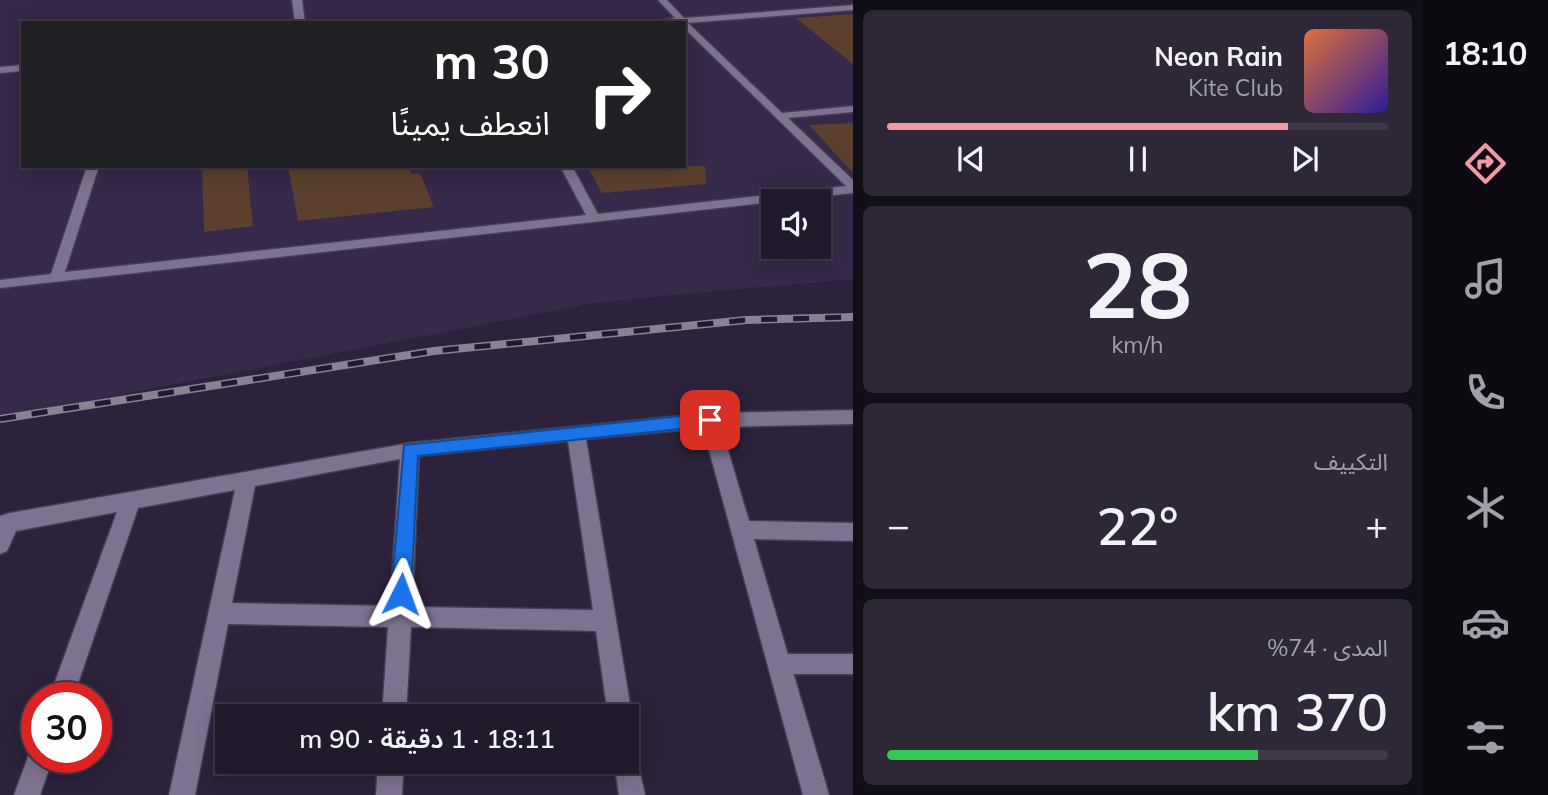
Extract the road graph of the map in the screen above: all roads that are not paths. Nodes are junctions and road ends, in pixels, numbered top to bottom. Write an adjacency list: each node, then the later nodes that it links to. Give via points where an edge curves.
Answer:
1 (297, 0): 4 (street)
2 (662, 0): 5 (lane)
3 (853, 8): 6 (lane)
4 (300, 21)
5 (682, 21)
6 (686, 22)
7 (686, 25): 11 (lane)
8 (21, 68): 9 (lane)
9 (0, 70)
10 (853, 109): 11 (lane)
11 (780, 116): 14 (lane)
12 (92, 168): 16 (lane)
13 (567, 168): 15 (lane)
14 (853, 188): 15 (lane)
15 (593, 216): 16 (lane)
16 (57, 276): 17 (lane)
17 (0, 284)
18 (853, 417): 19 (street)
19 (710, 420): 20 (street); 25 (street)
20 (576, 432): 21 (street); 30 (street)
21 (410, 450): 22 (street); 29 (street)
22 (247, 479): 23 (street); 28 (street)
23 (131, 501): 24 (street); 33 (street)
24 (5, 524): 27 (street)
25 (740, 530): 26 (street); 31 (street)
26 (853, 532)
27 (0, 545)
28 (220, 613): 29 (street); 40 (street)
29 (399, 618): 30 (street); 34 (street)
30 (607, 621): 35 (street)
31 (779, 664): 32 (lane); 43 (street)
32 (853, 664)
33 (67, 682)
34 (395, 704)
35 (618, 704)
36 (35, 773): 39 (street)
37 (390, 774): 41 (street)
38 (628, 774): 42 (street)
39 (27, 795)
40 (182, 795)
41 (389, 795)
42 (632, 795)
43 (816, 795)

